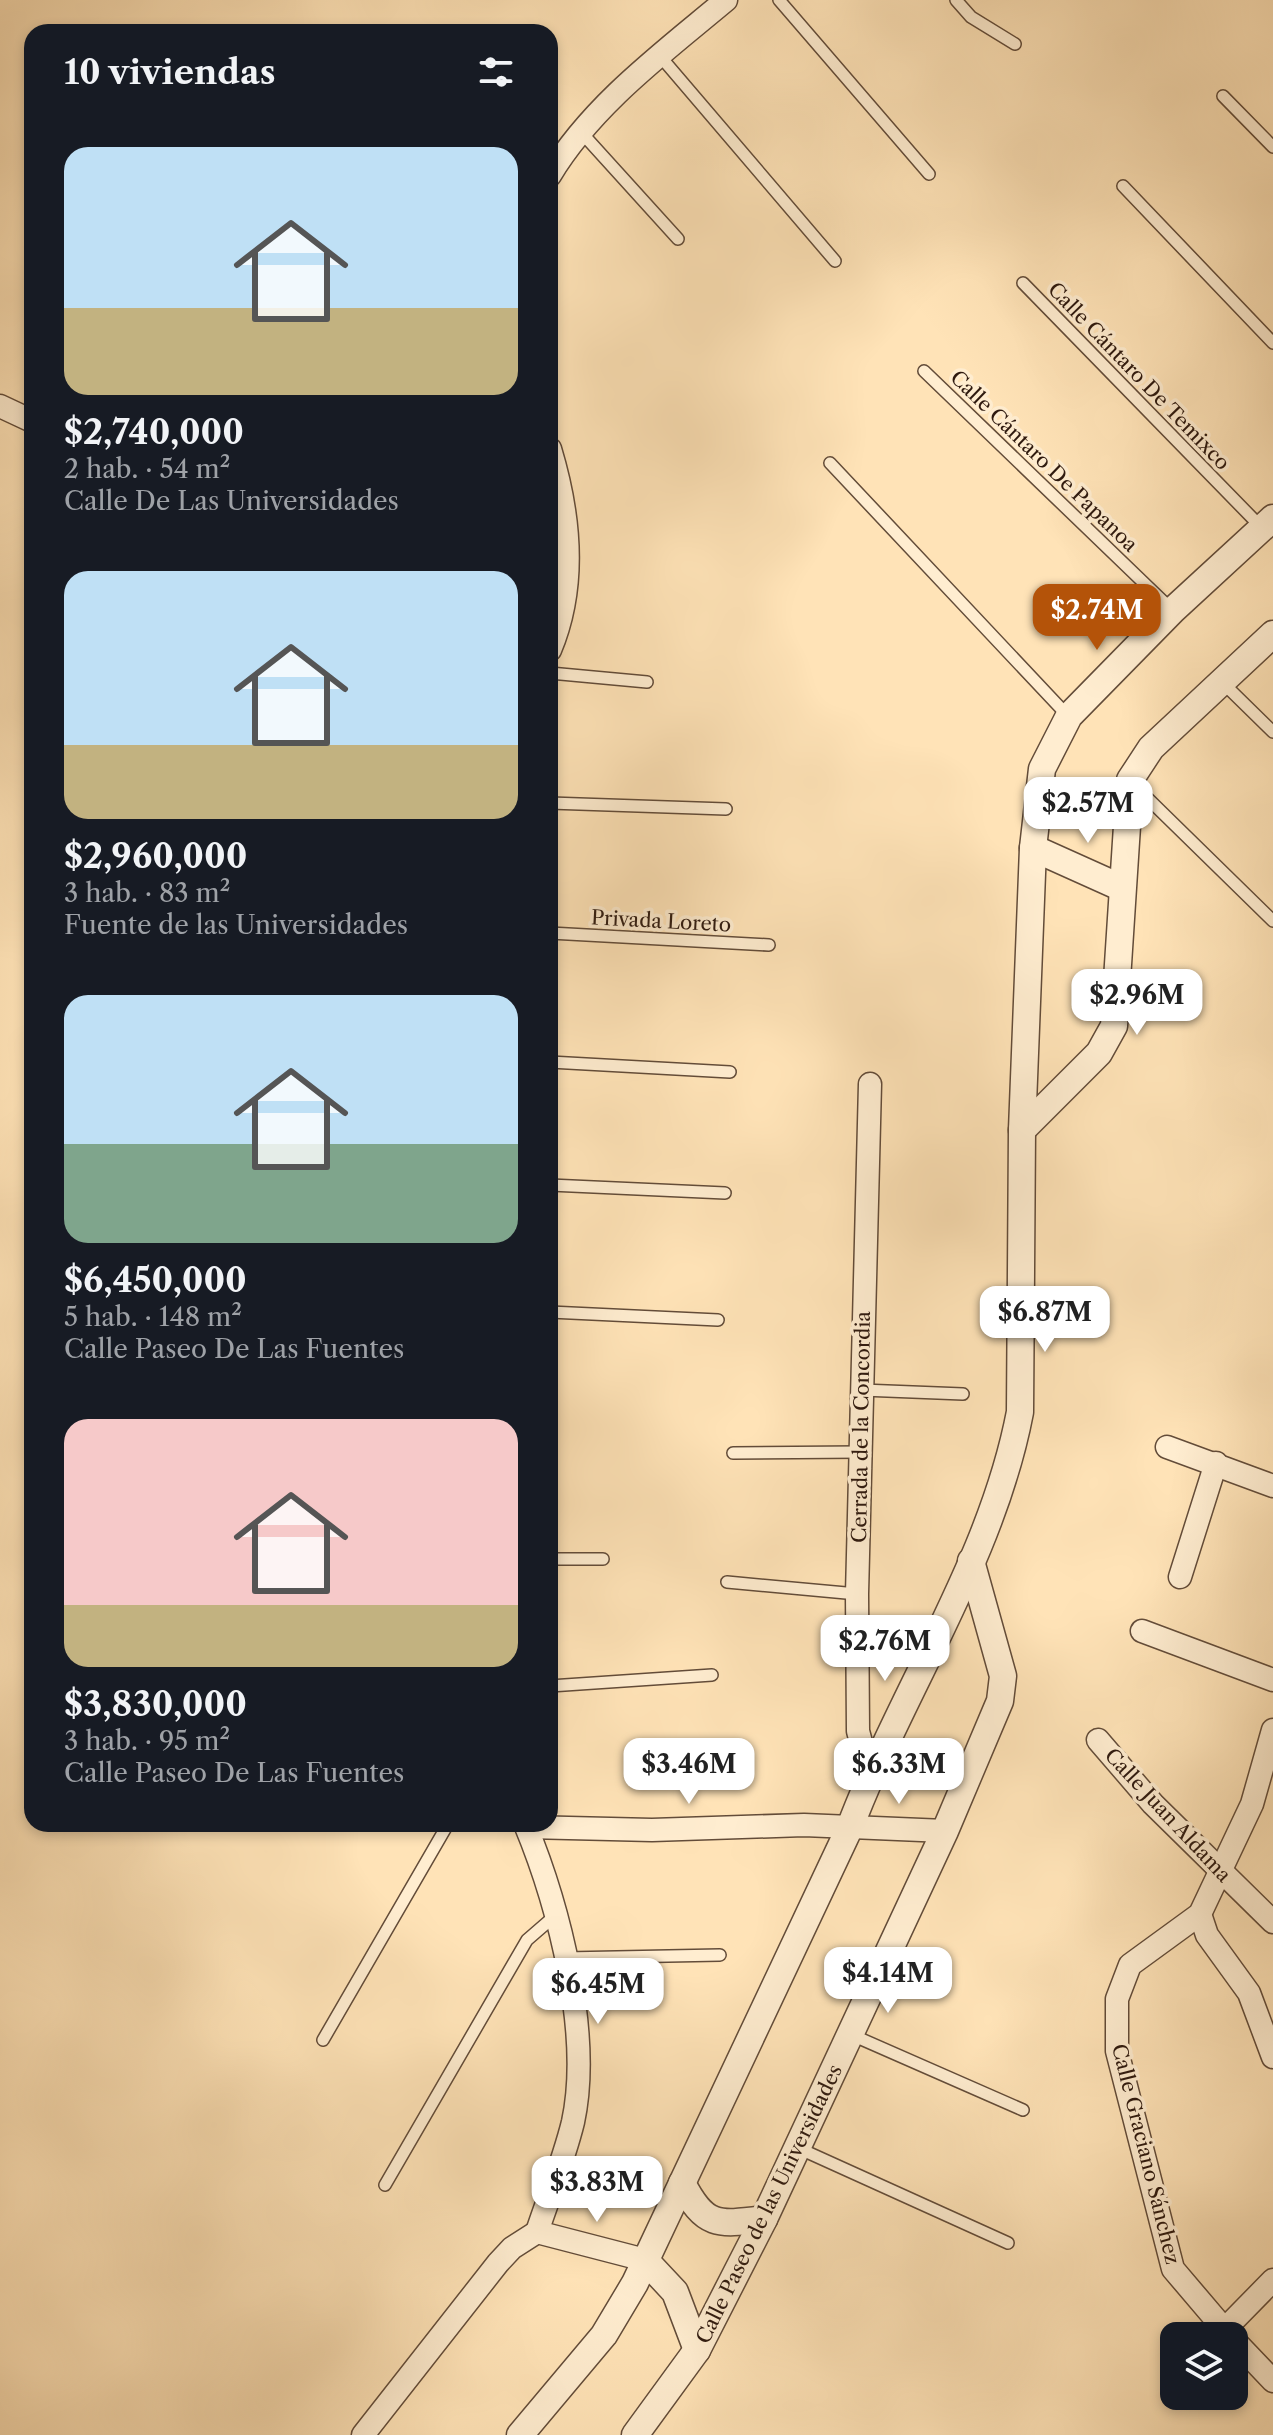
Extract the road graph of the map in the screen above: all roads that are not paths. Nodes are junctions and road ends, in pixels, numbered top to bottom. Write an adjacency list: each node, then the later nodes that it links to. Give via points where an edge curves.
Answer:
1 (726, 0): 5 (street)
2 (779, 0): 10 (lane)
3 (956, 0): 4 (lane, via 971,17)
4 (1015, 44)
5 (660, 56): 7 (street); 13 (lane)
6 (1223, 96): 8 (lane)
7 (581, 132): 9 (street); 12 (lane)
8 (1273, 147)
9 (558, 164)
10 (929, 174)
11 (1123, 186): 15 (lane)
12 (678, 239)
13 (835, 261)
14 (1023, 283): 21 (lane, Calle Cántaro De Temixco)
15 (1273, 343)
16 (924, 371): 22 (lane, Calle Cántaro De Papanoa)
17 (0, 406): 18 (street)
18 (24, 417)
19 (830, 463): 28 (lane)
20 (558, 490): 23 (street, via 569,567)
21 (1268, 523): 22 (street)
22 (1173, 610): 28 (street)
23 (558, 629)
24 (1273, 634): 27 (street)
25 (558, 674): 26 (lane)
26 (647, 682)
27 (1222, 683): 29 (lane); 30 (street, via 1151,748)
28 (1069, 716): 33 (street, via 1042,769)
29 (1273, 732)
30 (1130, 780): 34 (street); 35 (lane)
31 (558, 803): 32 (lane)
32 (726, 809)
33 (1033, 848): 34 (street); 41 (street)
34 (1122, 888): 41 (street, via 1114,1026 1099,1053)
35 (1273, 921)
36 (558, 933): 37 (lane, Privada Loreto)
37 (769, 945)
38 (558, 1062): 39 (lane)
39 (730, 1072)
40 (870, 1084): 46 (street, Cerrada de la Concordia)
41 (1022, 1130): 55 (street, via 1020,1412 1011,1457)
42 (558, 1185): 43 (lane)
43 (725, 1193)
44 (558, 1312): 45 (lane)
45 (718, 1320)
46 (862, 1390): 47 (lane); 49 (street, Cerrada de la Concordia)
47 (963, 1394)
48 (1167, 1447): 51 (street)
49 (861, 1452): 50 (lane); 58 (street, Cerrada de la Concordia)
50 (733, 1453)
51 (1216, 1463): 52 (street); 56 (street)
52 (1273, 1486)
53 (558, 1559): 54 (lane)
54 (603, 1559)
55 (971, 1561): 65 (street); 68 (street, Calle Paseo de las Universidades, via 1003,1676 1000,1701)
56 (1180, 1577)
57 (727, 1582): 58 (lane)
58 (857, 1594): 65 (street, Cerrada de la Concordia, via 858,1731)
59 (1142, 1631): 61 (street)
60 (712, 1675): 62 (lane)
61 (1273, 1680)
62 (558, 1685)
63 (1273, 1730): 71 (street, via 1252,1804)
64 (1098, 1740): 71 (street, Calle Juan Aldama)
65 (874, 1765): 67 (street)
66 (558, 1827): 67 (street)
67 (850, 1827): 68 (street); 82 (street)
68 (945, 1831): 77 (street, Calle Paseo de las Universidades)
69 (443, 1832): 78 (lane)
70 (528, 1832): 72 (street)
71 (1221, 1872): 73 (street); 74 (street, Calle Juan Aldama)
72 (557, 1914): 76 (street); 83 (lane, via 527,1940)
73 (1200, 1914): 79 (street, via 1207,1935 1249,1993); 89 (street, Calle Graciano Sánchez, via 1130,1965 1117,1999 1117,2051 1173,2269)
74 (1273, 1922)
75 (720, 1955): 76 (lane)
76 (565, 1958): 85 (street, via 575,2030 576,2098)
77 (852, 2035): 80 (lane); 81 (street, Calle Paseo de las Universidades)
78 (323, 2040)
79 (1273, 2057)
80 (1023, 2110)
81 (798, 2148): 84 (street, Calle Paseo de las Universidades); 86 (lane)
82 (682, 2183): 84 (street, via 708,2219); 87 (street)
83 (385, 2185)
84 (764, 2219): 91 (street, Calle Paseo de las Universidades)
85 (537, 2232): 87 (street); 94 (street, via 498,2263)
86 (1008, 2243)
87 (645, 2260): 91 (street, via 675,2292); 95 (street, via 604,2335)
88 (1273, 2280): 90 (street)
89 (1218, 2322)
90 (1239, 2322)
91 (697, 2350): 96 (street, Calle Paseo de las Universidades)
92 (1248, 2355): 93 (street, Calle Graciano Sánchez)
93 (1273, 2381)
94 (363, 2435)
95 (520, 2435)
96 (635, 2435)

